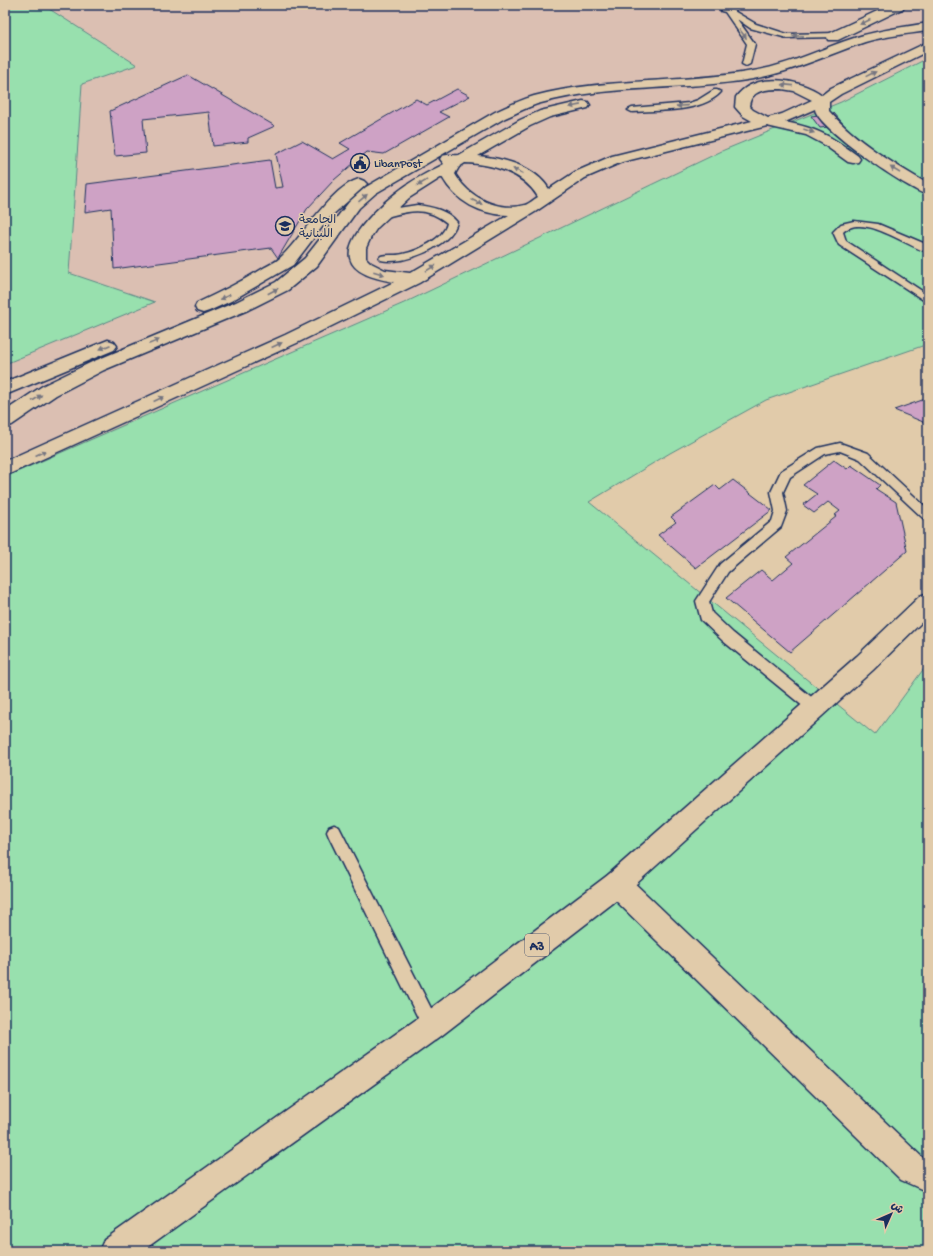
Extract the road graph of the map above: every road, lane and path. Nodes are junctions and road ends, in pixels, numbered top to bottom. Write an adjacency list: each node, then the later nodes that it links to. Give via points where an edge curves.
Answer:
1 (900, 5): 4 (main road, one-way to 4)
2 (723, 7): 4 (lane, one-way to 2, via 787,36 753,26); 6 (lane, one-way to 6, via 751,44)
3 (928, 27): 12 (main road, via 860,40 801,63 753,75 699,83 592,91 543,98 500,115)
4 (837, 35): 6 (main road, via 783,55)
5 (928, 46): 9 (main road, one-way to 5, via 836,91)
6 (746, 64): 12 (main road, via 591,79 545,87 506,99)
7 (759, 87): 8 (main road); 9 (main road, one-way to 7, via 812,93 791,85 773,84); 11 (main road, via 746,93 742,107 750,115)
8 (717, 92): 10 (lane, one-way to 10, via 690,106); 14 (main road, one-way to 14, via 608,101 565,108 525,123)
9 (822, 101): 11 (main road); 16 (main road, one-way to 9, via 878,160 835,126 822,112)
10 (632, 110)
11 (771, 122): 15 (main road, one-way to 15, via 821,136); 17 (main road, via 616,159 580,175)
12 (455, 128): 13 (main road); 14 (main road)
13 (423, 160): 14 (main road); 24 (main road, one-way to 24, via 390,163 342,196 324,214 287,261 225,297); 27 (main road, one-way to 13, via 50,390 98,366 242,306 282,286 311,262 354,206 371,190)
14 (454, 161): 17 (main road, one-way to 14, via 538,184 522,173 496,162); 18 (main road, one-way to 18, via 448,174 456,189 466,197 483,206 502,210); 19 (main road, one-way to 19, via 411,189)
15 (861, 166)
16 (928, 190)
17 (546, 197): 18 (main road)
18 (530, 209): 22 (main road, one-way to 18)
19 (380, 216): 21 (lane, via 396,210 423,208 440,212 452,222 449,232 413,254); 22 (main road, one-way to 22, via 361,242 359,260 372,271)
20 (928, 249): 23 (lane, via 873,225 857,223 844,226 838,232 842,243)
21 (384, 258)
22 (413, 279): 28 (main road, one-way to 22, via 291,339)
23 (928, 300)
24 (190, 312)
25 (120, 341): 26 (main road, one-way to 26)
26 (5, 389)
27 (5, 420)
28 (5, 469)
29 (928, 516): 31 (lane, via 864,456 840,447 822,451 785,474 777,492 781,511 777,524 724,568 702,601 706,616)
30 (928, 602): 31 (main road, A3)
31 (815, 708): 33 (main road, A3)
32 (334, 832): 34 (lane)
33 (617, 884): 34 (main road, A3); 35 (main road, via 912,1169)
34 (431, 1026): 36 (main road, A3)
35 (928, 1177)
36 (115, 1251)

